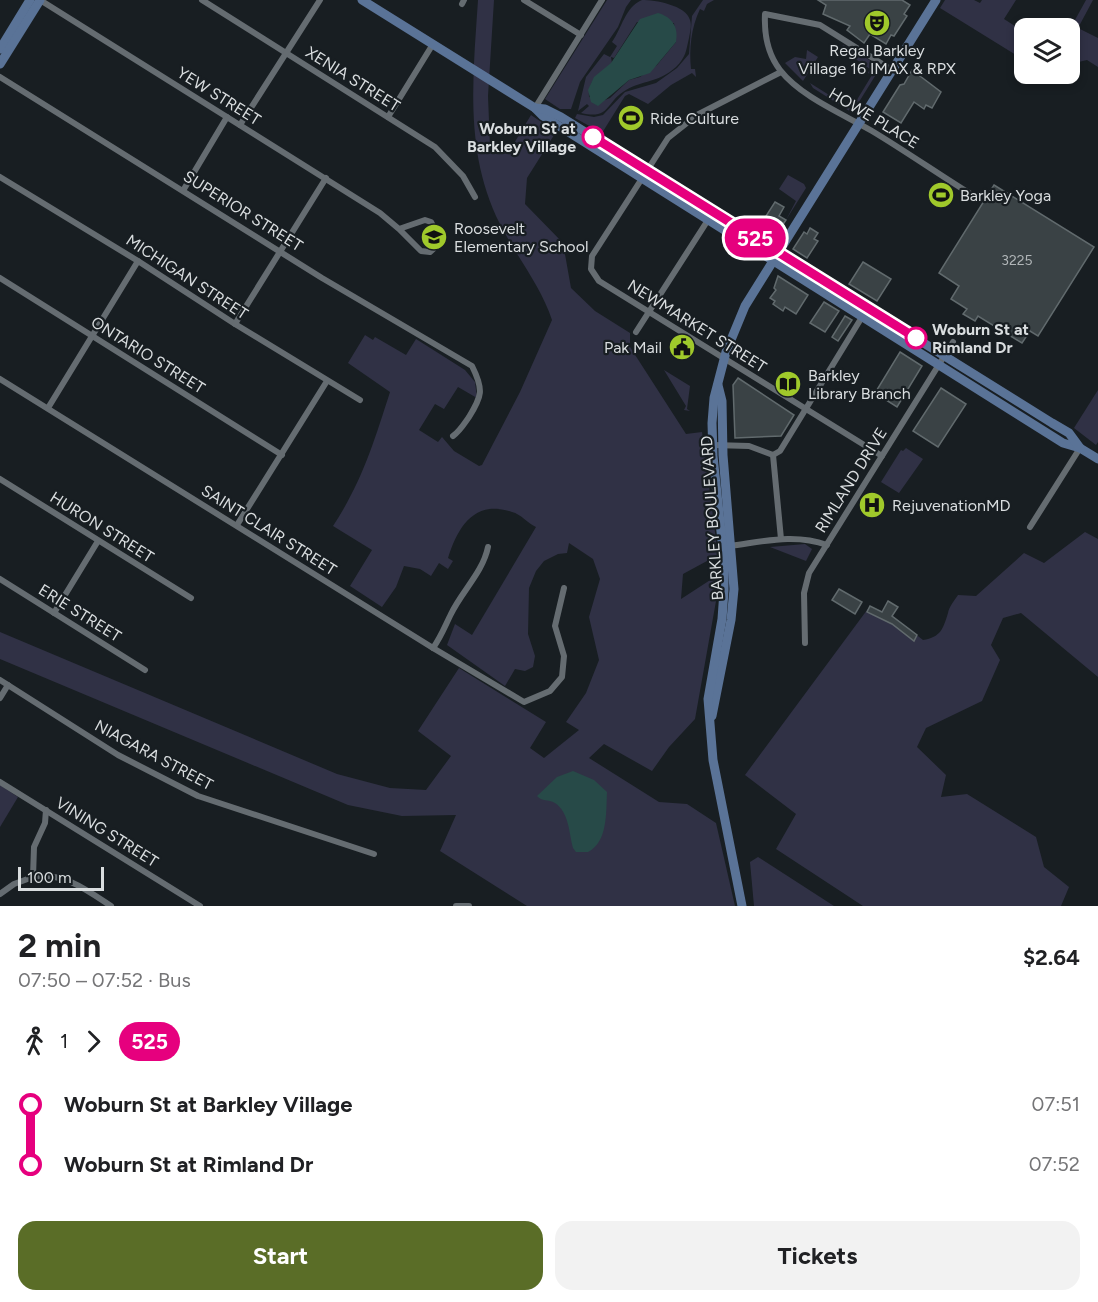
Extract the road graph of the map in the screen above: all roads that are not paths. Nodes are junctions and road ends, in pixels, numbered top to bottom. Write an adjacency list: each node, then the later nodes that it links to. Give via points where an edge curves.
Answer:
1 (30, 0): 11 (main road)
2 (40, 0): 13 (main road); 18 (street, YEW STREET)
3 (202, 0): 12 (street, XENIA STREET)
4 (320, 0): 12 (street)
5 (362, 0): 10 (main road)
6 (524, 0): 9 (street)
7 (602, 0): 9 (street)
8 (936, 0): 14 (main road, BARKLEY BOULEVARD)
9 (580, 35): 17 (street)
10 (432, 44): 17 (main road); 19 (street)
11 (0, 49)
12 (288, 54): 19 (street, XENIA STREET); 21 (street)
13 (0, 63)
14 (892, 70): 15 (street, HOWE PLACE, via 820,25 765,14 767,43); 20 (main road, BARKLEY BOULEVARD)
15 (781, 72): 20 (street, HOWE PLACE, via 820,103); 22 (street, NEWMARKET STREET, via 686,122 664,142)
16 (0, 77): 25 (street, SUPERIOR STREET)
17 (535, 108): 22 (main road, via 561,117)
18 (227, 117): 21 (street, YEW STREET); 25 (street)
19 (388, 117): 26 (street, XENIA STREET, via 435,147 463,176)
20 (858, 124): 27 (street, HOWE PLACE); 31 (main road, BARKLEY BOULEVARD)
21 (240, 125): 24 (street, YEW STREET)
22 (643, 174): 28 (main road); 31 (main road); 34 (street, NEWMARKET STREET, via 592,256 591,269 599,281)
23 (0, 177): 32 (street, MICHIGAN STREET)
24 (326, 178): 29 (street, YEW STREET); 30 (street)
25 (184, 189): 30 (street, SUPERIOR STREET)
26 (475, 197)
27 (977, 198)
28 (708, 220): 31 (main road); 34 (street)
29 (399, 229): 29 (street, via 421,251 430,252 438,243 431,222 425,220)
30 (280, 251): 36 (street); 48 (street, SUPERIOR STREET, via 472,366 480,395)
31 (775, 257): 35 (main road); 40 (main road); 41 (main road, BARKLEY BOULEVARD, via 738,320)
32 (138, 261): 36 (street, MICHIGAN STREET); 38 (street)
33 (0, 278): 38 (street, ONTARIO STREET)
34 (649, 312): 37 (street); 41 (street, NEWMARKET STREET)
35 (862, 317): 42 (main road); 47 (street)
36 (235, 324): 44 (street, MICHIGAN STREET)
37 (636, 332)
38 (91, 335): 46 (street); 51 (street, ONTARIO STREET)
39 (953, 342): 40 (street, RIMLAND DRIVE)
40 (944, 356): 42 (street, RIMLAND DRIVE); 50 (main road, via 1069,434)
41 (724, 358): 47 (street, NEWMARKET STREET); 49 (main road, BARKLEY BOULEVARD, via 718,385 722,401)
42 (938, 365): 50 (main road, via 1063,444); 53 (street, RIMLAND DRIVE)
43 (0, 379): 46 (street, SAINT CLAIR STREET)
44 (327, 381): 45 (street, MICHIGAN STREET); 51 (street)
45 (360, 400)
46 (48, 408): 56 (street, SAINT CLAIR STREET)
47 (806, 409): 52 (street, via 780,451); 53 (street, NEWMARKET STREET)
48 (453, 436)
49 (718, 445): 52 (street, via 749,446); 61 (main road, BARKLEY BOULEVARD)
50 (1080, 448): 54 (main road); 57 (street)
51 (282, 455): 56 (street)
52 (773, 455): 58 (street)
53 (882, 456): 60 (street, RIMLAND DRIVE)
54 (1098, 459)
55 (0, 479): 59 (street, HURON STREET)
56 (237, 525): 68 (street, SAINT CLAIR STREET)
57 (1030, 527)
58 (782, 539): 60 (street, via 804,538); 61 (street)
59 (98, 541): 65 (street, HURON STREET); 66 (street)
60 (827, 545): 67 (street, RIMLAND DRIVE, via 806,582)
61 (727, 546): 82 (main road, BARKLEY BOULEVARD, via 734,589 732,620 711,719 713,760)
62 (488, 547): 68 (street, via 486,559)
63 (0, 579): 66 (street, ERIE STREET)
64 (564, 588): 68 (street, SAINT CLAIR STREET, via 555,626 564,656 562,677 550,691 524,702)
65 (191, 598)
66 (54, 613): 69 (street, ERIE STREET)
67 (805, 643)
68 (433, 648)
69 (145, 670)
70 (0, 680): 71 (street, NIAGARA STREET)
71 (8, 685): 72 (street); 75 (street, NIAGARA STREET, via 118,755 198,796)
72 (0, 698)
73 (0, 782): 74 (street, VINING STREET)
74 (46, 810): 76 (street, via 34,848); 79 (street, VINING STREET)
75 (374, 854)
76 (33, 877): 77 (street); 78 (street, via 61,878)
77 (0, 894)
78 (107, 905)
79 (200, 906)
80 (456, 906): 81 (street)
81 (469, 906)
82 (742, 906)

